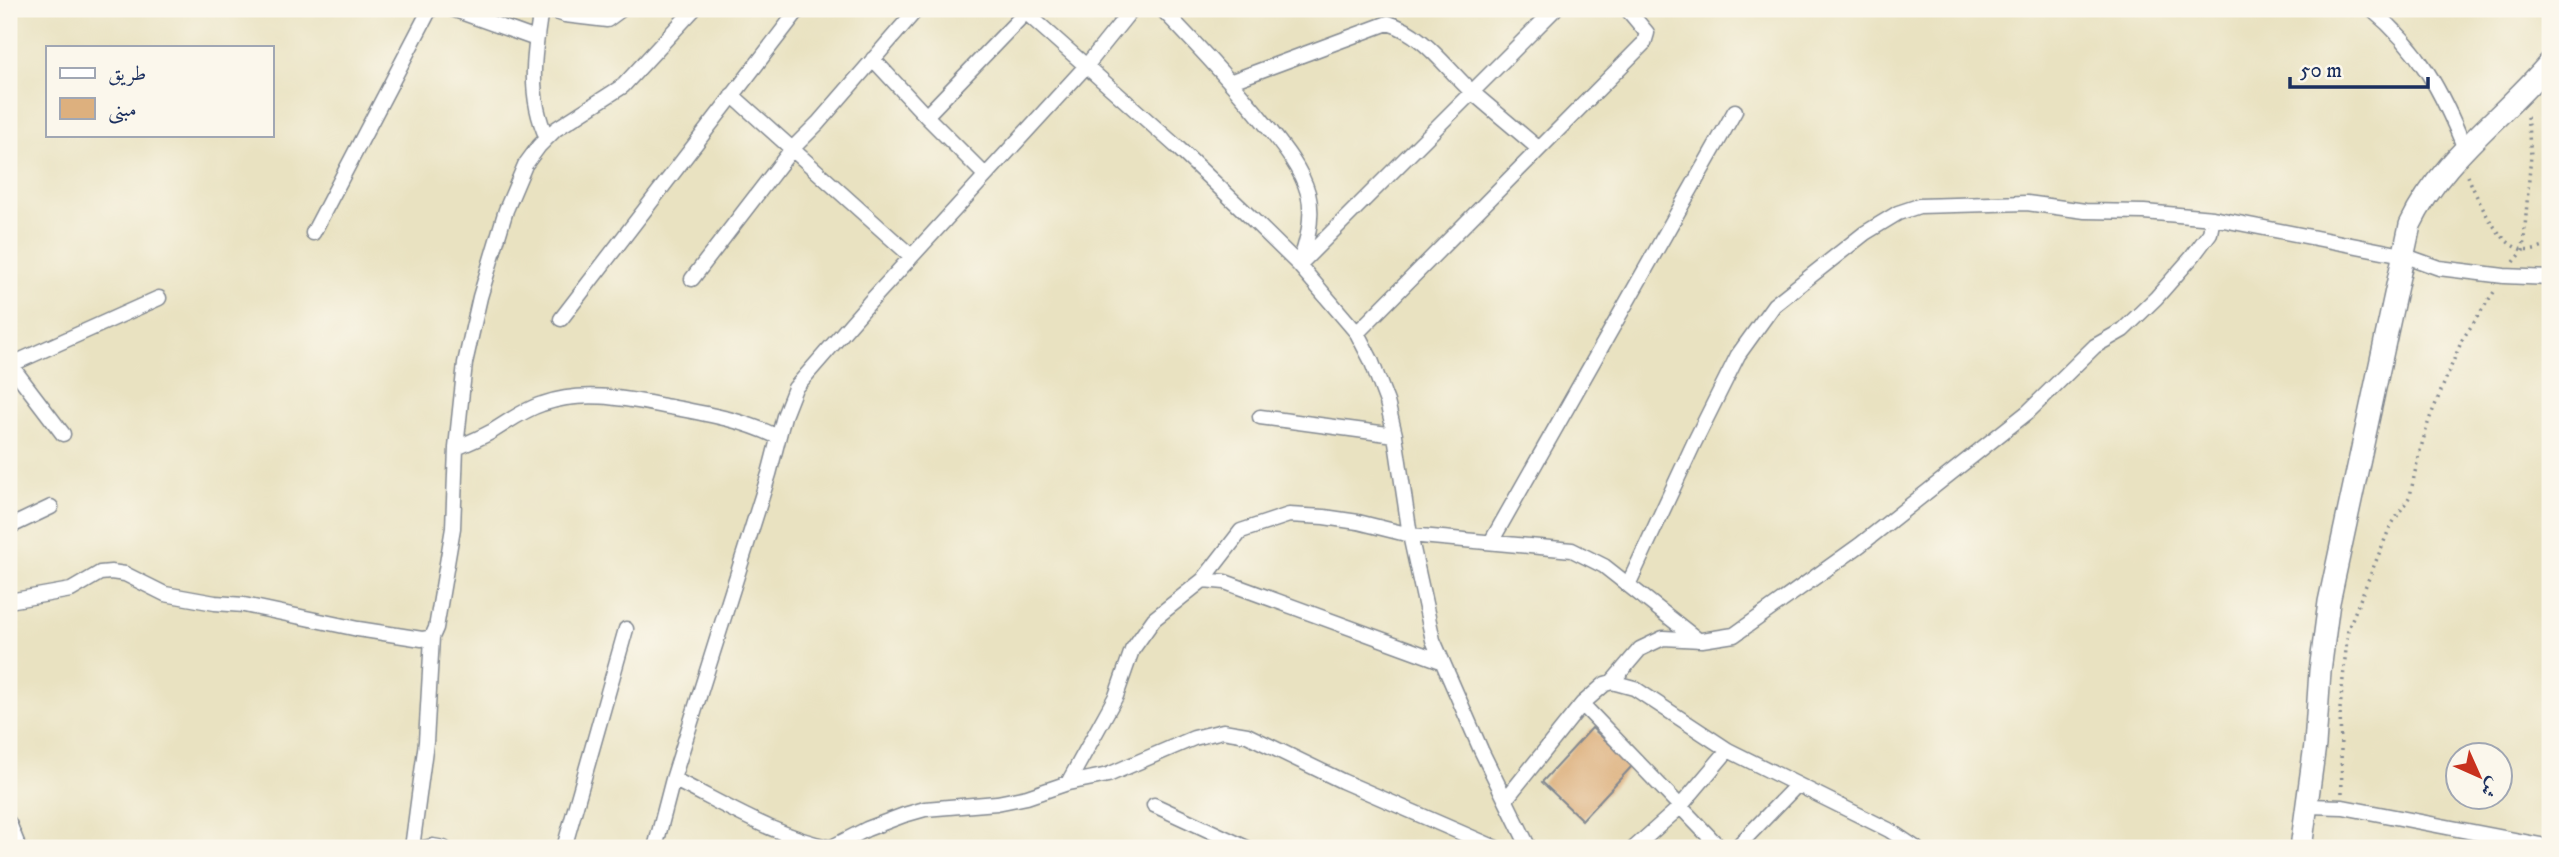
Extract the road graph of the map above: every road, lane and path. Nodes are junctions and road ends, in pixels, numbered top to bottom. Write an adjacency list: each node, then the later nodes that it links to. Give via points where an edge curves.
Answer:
1 (430, 9): 31 (street)
2 (452, 9): 15 (street)
3 (541, 9): 15 (street)
4 (547, 9): 5 (street, via 607,20)
5 (622, 9)
6 (694, 9): 25 (street, via 623,86)
7 (799, 9): 22 (street)
8 (917, 9): 16 (street)
9 (1132, 9): 18 (street)
10 (1162, 9): 19 (street)
11 (1555, 9): 20 (street)
12 (1627, 9): 27 (street, via 1647,33 1644,43)
13 (2371, 9): 28 (street, via 2426,66)
14 (1024, 10): 18 (street); 24 (street)
15 (536, 39): 25 (street, via 534,95)
16 (873, 59): 24 (street); 26 (street)
17 (2550, 62): 21 (street)
18 (1087, 65): 29 (street); 36 (street)
19 (1231, 81): 20 (street, via 1388,23 1403,27); 36 (street, via 1284,149 1307,193 1310,222)
20 (1472, 92): 27 (street); 36 (street)
21 (2525, 93): 28 (street); 33 (path, via 2531,155)
22 (732, 95): 26 (street); 41 (street)
23 (1735, 111): 52 (street)
24 (926, 116): 29 (street)
25 (547, 138): 48 (street, via 516,182 480,297 465,363)
26 (792, 149): 35 (street); 39 (street)
27 (1539, 149): 42 (street)
28 (2465, 149): 33 (path, via 2467,173 2482,207 2499,232); 34 (street, via 2422,198)
29 (985, 176): 35 (street)
30 (2213, 218): 34 (street); 54 (street, via 2027,203 1919,206 1866,233 1774,305 1738,355); 58 (street, via 2210,233 2156,298 2123,330 2095,346 2028,412 1860,545 1734,635)
31 (313, 233)
32 (2550, 244): 33 (path)
33 (2523, 251): 37 (path)
34 (2403, 255): 37 (street, via 2439,268); 68 (street, via 2329,602)
35 (911, 257): 47 (street, via 795,388)
36 (1299, 265): 42 (street)
37 (2504, 276): 38 (street); 70 (path, via 2462,340 2429,420 2410,496 2379,549 2348,629 2340,709)
38 (2550, 278)
39 (692, 279)
40 (159, 298): 43 (street)
41 (561, 319)
42 (1357, 333): 46 (street, via 1387,402)
43 (10, 364): 45 (street)
44 (1260, 417): 46 (street)
45 (63, 435)
46 (1395, 435): 51 (street)
47 (778, 437): 48 (street, via 716,415 609,396 580,396 543,403); 63 (street)
48 (456, 448): 57 (street, via 453,528)
49 (51, 507): 50 (street)
50 (9, 527)
51 (1410, 535): 52 (street); 53 (street, via 1358,522 1289,515 1241,531); 59 (street)
52 (1491, 542): 54 (street, via 1572,550)
53 (1203, 580): 59 (street, via 1225,582); 64 (street, via 1154,618 1132,650 1116,696)
54 (1629, 583): 58 (street)
55 (9, 601): 57 (street, via 71,590 100,573 111,572 188,599 244,605 414,639)
56 (626, 629): 77 (street)
57 (432, 637): 74 (street, via 426,742)
58 (1698, 640): 60 (street, via 1663,638 1640,649)
59 (1441, 662): 66 (street)
60 (1612, 682): 61 (street); 62 (street, via 1634,688)
61 (1582, 704): 66 (street); 69 (street)
62 (1728, 750): 65 (street); 69 (street)
63 (673, 779): 78 (street); 79 (street, via 774,829)
64 (1068, 783): 79 (street, via 997,803 925,809 867,829); 81 (street, via 1108,775 1194,738 1223,731 1247,735)
65 (1797, 785): 85 (street); 86 (street)
66 (1506, 799): 82 (street)
67 (1154, 805): 80 (street)
68 (2307, 806): 70 (street); 87 (street)
69 (1679, 807): 83 (street); 84 (street)
70 (2343, 807): 72 (street)
71 (9, 823): 73 (street)
72 (2550, 847)
73 (19, 848)
74 (412, 848)
75 (423, 848): 76 (street)
76 (444, 848)
77 (564, 848)
78 (654, 848)
79 (831, 848)
80 (1247, 848)
81 (1496, 848)
82 (1529, 848)
83 (1634, 848)
84 (1720, 848)
85 (1736, 848)
86 (1916, 848)
87 (2301, 848)

